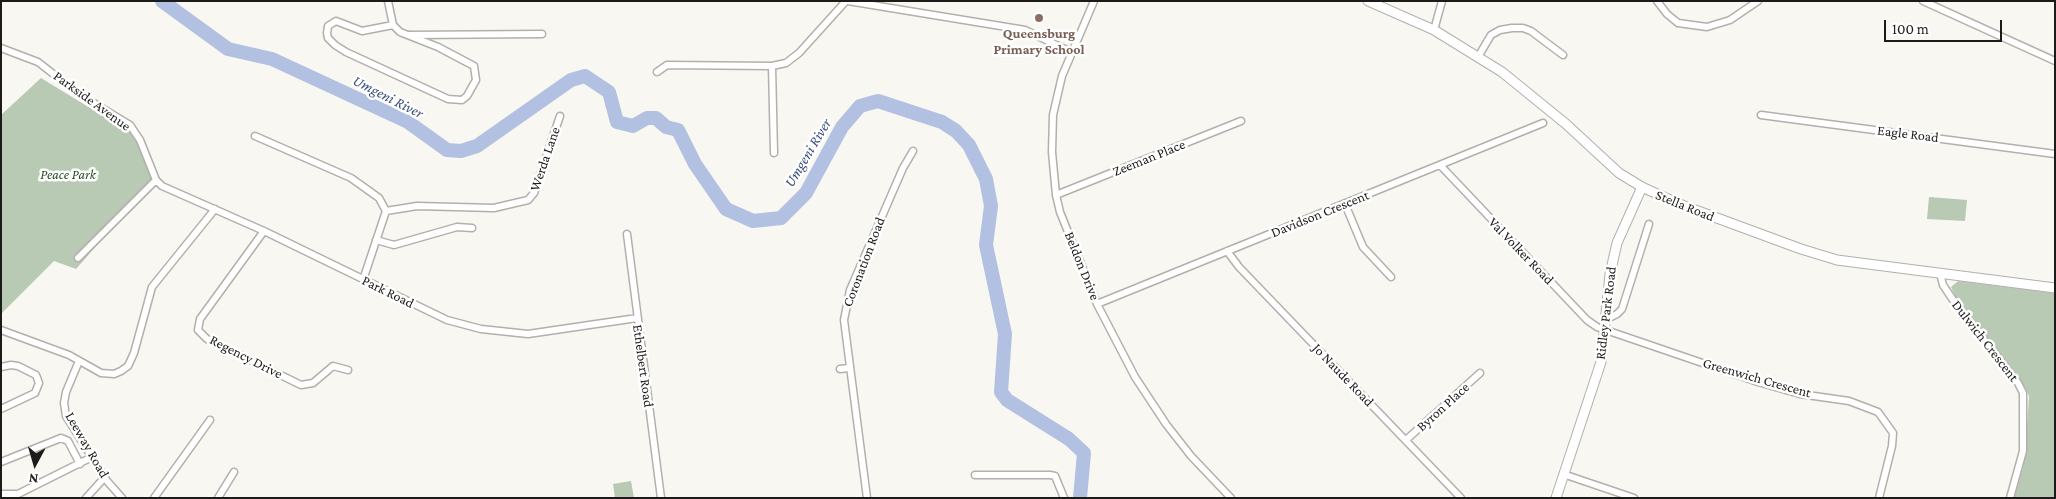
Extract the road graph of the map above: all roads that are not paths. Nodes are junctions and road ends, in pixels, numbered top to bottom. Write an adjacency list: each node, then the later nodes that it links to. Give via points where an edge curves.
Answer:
1 (388, 1): 9 (street)
2 (847, 1): 14 (street, via 1024,30); 18 (street, via 792,59)
3 (1094, 1): 14 (street, Beldon Drive)
4 (1368, 1): 10 (main road, Stella Road)
5 (1442, 1): 10 (street)
6 (1657, 1): 7 (street, via 1678,23 1706,27 1730,20)
7 (1758, 1)
8 (1923, 1): 17 (street)
9 (393, 25): 12 (street); 12 (street, via 362,31 336,21 328,26 327,33 335,45 346,52 448,99 462,100 467,96 476,80 474,66 438,46)
10 (1434, 30): 16 (main road, Stella Road)
11 (542, 34): 12 (street)
12 (405, 35)
13 (1, 48): 29 (street, Parkside Avenue, via 38,62 79,94 130,125 140,140)
14 (1071, 52): 31 (street, Beldon Drive, via 1053,115)
15 (1564, 54): 16 (street, via 1531,31 1512,28 1491,35)
16 (1478, 57): 30 (main road, Stella Road, via 1530,94 1611,166)
17 (2055, 61)
18 (772, 66): 19 (street, via 667,65); 26 (street)
19 (656, 72)
20 (1761, 115): 27 (street, Eagle Road)
21 (560, 116): 34 (street, Werda Lane, via 534,193 528,200 494,208 417,206)
22 (1241, 121): 31 (street, Zeeman Place)
23 (1543, 123): 28 (street, Davidson Crescent)
24 (255, 136): 34 (street, via 351,178 380,198)
25 (913, 152): 54 (street, Coronation Road, via 850,290 844,320)
26 (774, 153)
27 (2055, 154)
28 (1440, 165): 32 (street, Davidson Crescent); 50 (street, Val Volker Road, via 1588,320)
29 (156, 180): 33 (street, Park Road, via 162,186); 41 (street)
30 (1642, 187): 42 (main road, Stella Road, via 1713,217 1825,257); 48 (main road, Ridley Park Road, via 1617,243 1610,274)
31 (1056, 195): 46 (street, Beldon Drive)
32 (1345, 204): 40 (street, Davidson Crescent); 43 (street, via 1363,247)
33 (215, 209): 37 (street, Park Road); 51 (street, via 152,287 128,366 114,374 91,369)
34 (386, 211): 39 (street)
35 (1649, 224): 48 (street, via 1622,309)
36 (472, 228): 39 (street, via 457,227 394,245)
37 (264, 231): 44 (street, Park Road); 55 (street, Regency Drive, via 200,319 198,330 208,339 301,385 313,383 333,366)
38 (627, 234): 47 (street, Ethelbert Road)
39 (376, 240): 44 (street)
40 (1227, 251): 46 (street, Davidson Crescent); 59 (street, Jo Naude Road)
41 (78, 258)
42 (1940, 273): 45 (main road, Stella Road); 80 (street, Dulwich Crescent, via 1943,285 1953,300 2023,393 2023,451)
43 (1391, 277)
44 (363, 280): 47 (street, Park Road, via 447,320 481,329 528,334)
45 (2055, 288)
46 (1097, 304): 75 (street, Beldon Drive, via 1135,377 1166,424)
47 (637, 318): 72 (street, Ethelbert Road)
48 (1607, 319): 50 (main road, Ridley Park Road)
49 (1, 330): 51 (street)
50 (1606, 330): 64 (main road, Ridley Park Road, via 1601,362); 79 (street, Greenwich Crescent, via 1758,382 1800,394 1849,401 1878,412 1893,433)
51 (79, 361): 60 (street, Leeway Road, via 64,403 66,416)
52 (1, 367): 57 (street, via 18,366 36,375 39,383 35,393)
53 (840, 368): 54 (street)
54 (849, 368): 73 (street, Coronation Road)
55 (348, 370)
56 (1480, 373): 59 (street, Byron Place)
57 (1, 409)
58 (210, 420): 70 (street)
59 (1406, 440): 76 (street, Jo Naude Road)
60 (92, 457): 62 (street); 66 (street, Leeway Road)
61 (1, 462): 62 (street, via 61,438 68,441)
62 (80, 464): 67 (street, via 18,494)
63 (234, 472): 71 (street)
64 (1563, 474): 77 (main road, Ridley Park Road); 78 (street)
65 (975, 475): 74 (street, via 1050,474 1055,476)
66 (105, 477): 68 (street); 69 (street, Leeway Road)
67 (1, 494)
68 (86, 498)
69 (122, 498)
70 (154, 498)
71 (218, 498)
72 (661, 498)
73 (867, 498)
74 (1064, 498)
75 (1231, 498)
76 (1461, 498)
77 (1556, 498)
78 (1634, 498)
79 (1879, 498)
80 (2010, 498)

